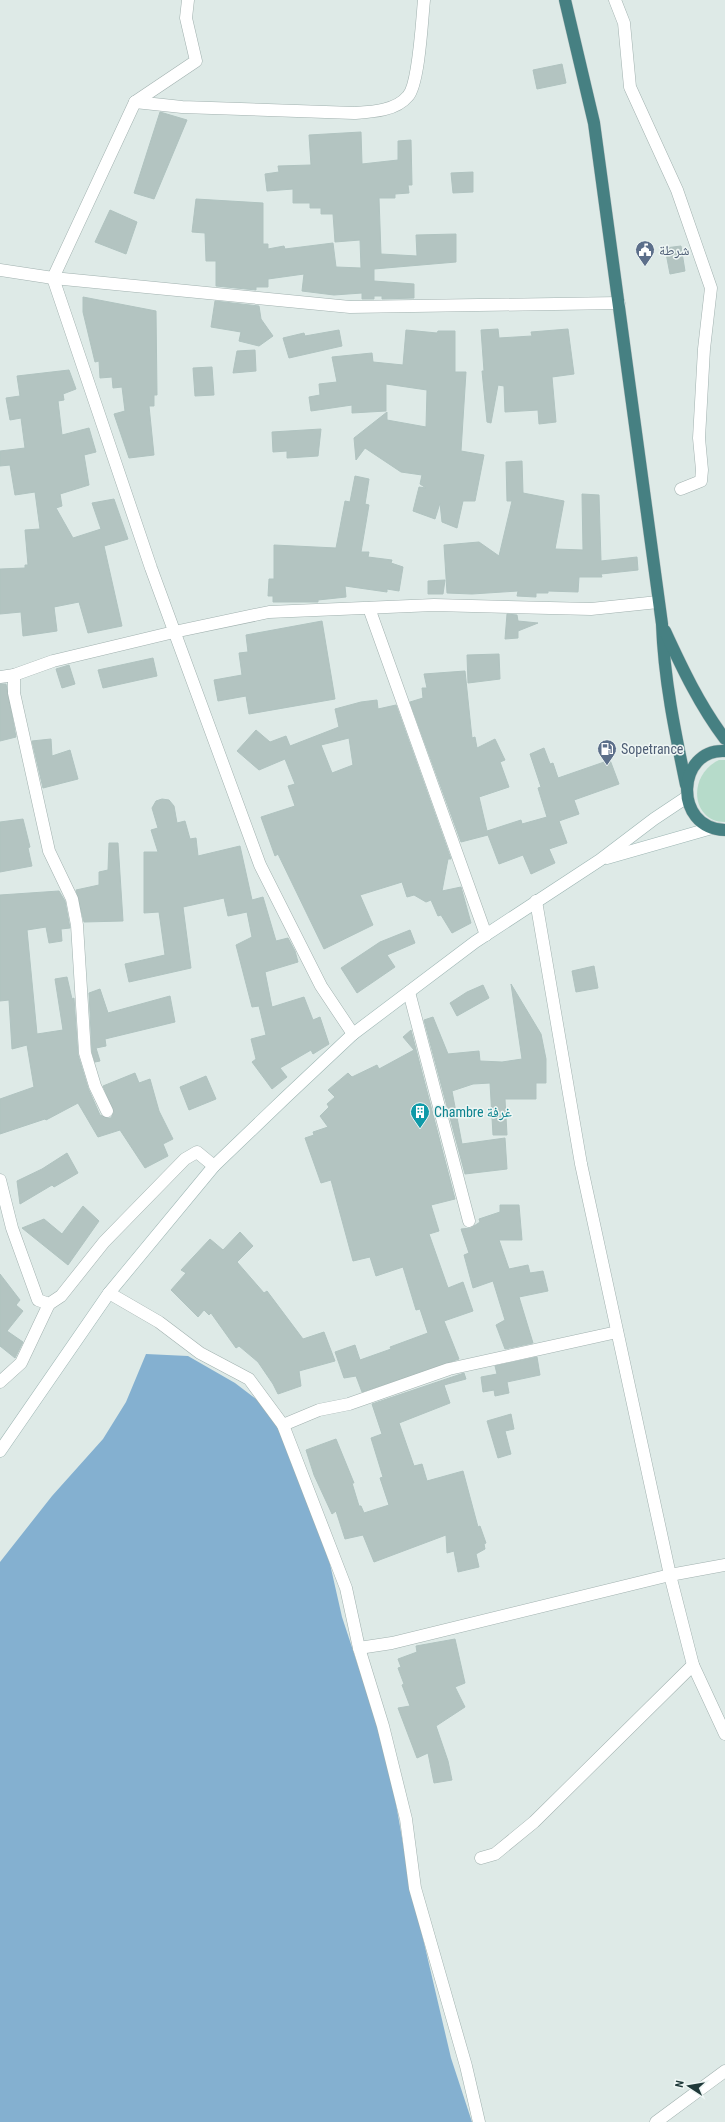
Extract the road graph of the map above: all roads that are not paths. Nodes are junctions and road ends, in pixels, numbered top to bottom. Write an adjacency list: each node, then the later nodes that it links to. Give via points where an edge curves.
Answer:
1 (188, 0): 5 (street, via 186,18 196,61)
2 (424, 0): 5 (street, via 415,78 408,96 393,106 373,112 354,113)
3 (565, 0): 8 (highway, via 594,123)
4 (615, 0): 9 (street, via 624,23 630,86 677,190 711,288 704,349 699,438 701,481)
5 (135, 102): 7 (street)
6 (0, 270): 7 (street)
7 (53, 278): 8 (street, via 350,307); 13 (street)
8 (619, 303): 10 (highway)
9 (681, 489)
10 (658, 602): 11 (street, via 591,609 434,605); 12 (highway)
11 (368, 608): 13 (street, via 268,612); 23 (street)
12 (662, 624): 16 (highway, via 710,720); 18 (highway, via 663,656)
13 (174, 632): 14 (street, via 53,661); 25 (street, via 260,865 322,986)
14 (14, 675): 15 (street); 26 (street, via 14,693 49,851 72,899 77,925 86,1053 95,1086)
15 (0, 677)
16 (725, 739)
17 (725, 751): 18 (highway, via 709,754 698,762 690,772)
18 (686, 791): 19 (highway, via 695,816); 21 (street)
19 (712, 828): 20 (highway); 21 (street)
20 (725, 830)
21 (600, 860): 22 (street)
22 (536, 901): 23 (street); 32 (street, via 581,1164)
23 (486, 935): 24 (street)
24 (410, 992): 25 (street); 29 (street)
25 (353, 1034): 27 (street)
26 (107, 1111)
27 (214, 1166): 30 (street); 31 (street, via 197,1152 185,1159 104,1242 61,1296)
28 (0, 1180): 31 (street, via 12,1228 38,1300)
29 (469, 1221)
30 (108, 1293): 34 (street, via 159,1322 200,1353 249,1379); 35 (street)
31 (49, 1304): 33 (street, via 20,1363)
32 (617, 1332): 34 (street, via 449,1369 349,1404 319,1410); 37 (street)
33 (0, 1382)
34 (283, 1425): 38 (street, via 346,1588)
35 (0, 1451)
36 (725, 1565): 37 (street)
37 (670, 1575): 38 (street, via 392,1643); 39 (street)
38 (359, 1648): 43 (street, via 383,1726 406,1819 415,1888 466,2066)
39 (693, 1665): 40 (street); 41 (street, via 534,1822 495,1854)
40 (725, 1734)
41 (481, 1858)
42 (725, 2071): 44 (street)
43 (479, 2122)
44 (656, 2122)

